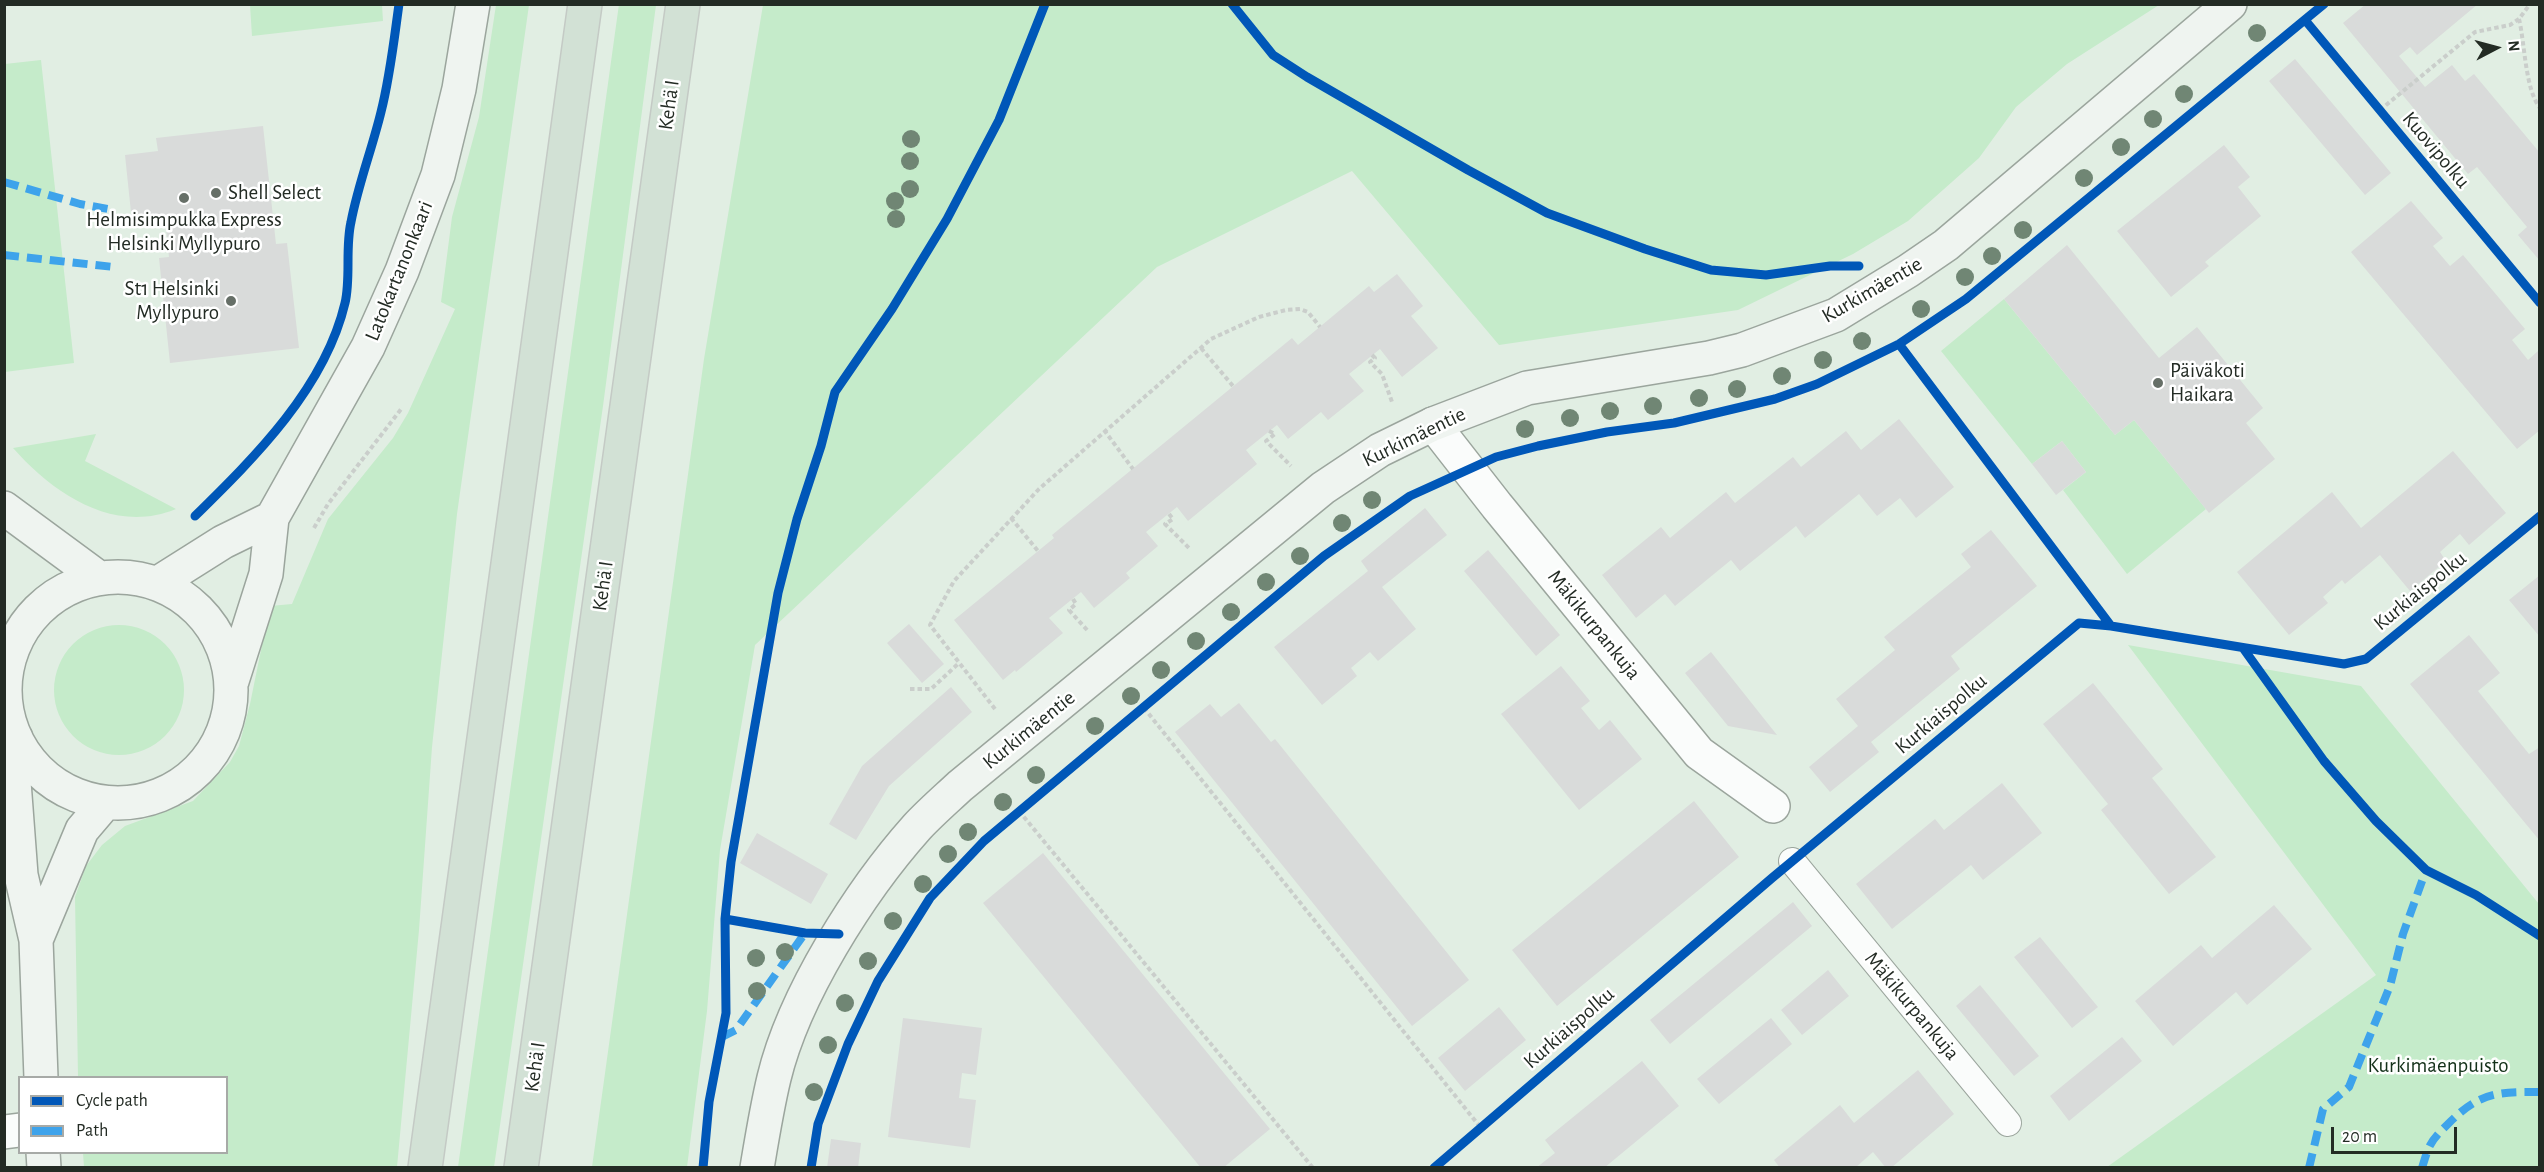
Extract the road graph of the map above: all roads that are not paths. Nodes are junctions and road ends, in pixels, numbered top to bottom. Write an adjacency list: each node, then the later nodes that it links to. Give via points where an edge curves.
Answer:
1 (473, 4): 7 (street, Latokartanonkaari, via 459,89 438,175 402,271 368,347)
2 (585, 4): 20 (highway)
3 (683, 4): 21 (highway, Kehä I)
4 (2230, 4): 5 (street, Kurkimäentie, via 1946,245 1836,315 1742,350 1709,358 1527,388)
5 (1433, 424): 15 (street, Mäkikurpankuja, via 1699,753); 22 (street, Kurkimäentie, via 1380,450 1323,488 960,786 918,826 876,878 802,1000 774,1077)
6 (4, 508): 8 (street)
7 (272, 518): 9 (street, via 223,542); 12 (street, Latokartanonkaari, via 266,574)
8 (99, 578): 9 (street, via 119,576); 11 (street, via 72,586 48,601 28,621)
9 (158, 583): 12 (street, via 195,606 209,622 228,660)
10 (4, 614): 11 (street)
11 (14, 645): 13 (street, via 5,680 5,700)
12 (232, 681): 14 (street, via 232,701 221,740 197,772 182,784 144,801)
13 (16, 738): 14 (street, via 43,775 83,798); 17 (street, via 14,782 21,875)
14 (105, 803): 17 (street, via 82,830)
15 (1773, 806)
16 (1792, 861): 19 (lane, Mäkikurpankuja)
17 (36, 940): 18 (street)
18 (41, 1076)
19 (2008, 1123)
20 (425, 1167)
21 (521, 1167)
22 (757, 1167)

